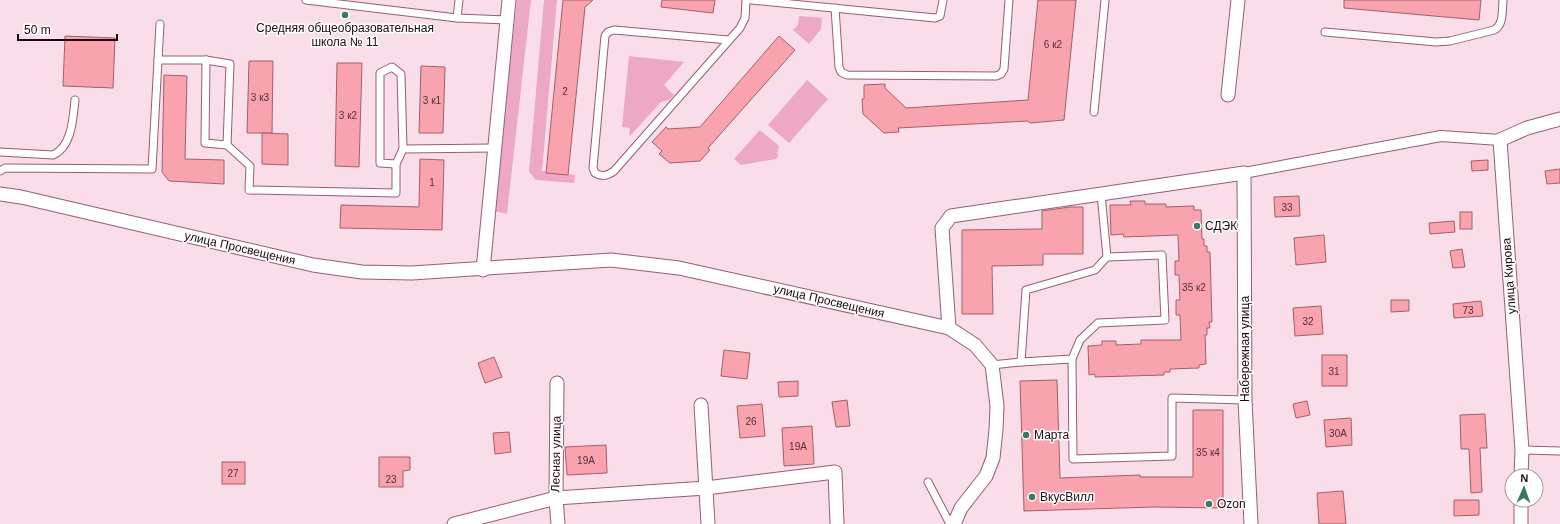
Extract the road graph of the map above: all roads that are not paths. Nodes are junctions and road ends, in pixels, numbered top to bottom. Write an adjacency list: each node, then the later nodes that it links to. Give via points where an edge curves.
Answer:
1 (306, 0): 12 (lane)
2 (459, 0): 12 (lane)
3 (509, 0): 13 (street)
4 (746, 0): 16 (lane, via 743,24)
5 (751, 0): 11 (lane)
6 (943, 0): 11 (lane, via 942,12 936,18)
7 (1009, 0): 11 (lane, via 1004,69 996,76 847,75 841,72 839,67)
8 (1105, 0): 21 (lane)
9 (1238, 0): 19 (street)
10 (1503, 0): 15 (lane, via 1498,28 1450,41 1436,42)
11 (835, 8)
12 (457, 18): 13 (lane)
13 (507, 20): 26 (street)
14 (160, 24): 17 (lane)
15 (1325, 32)
16 (729, 40): 16 (lane, via 614,30 608,32 605,36 593,168 595,173 603,176 614,172)
17 (158, 60): 18 (lane); 29 (lane, via 152,169)
18 (206, 60): 24 (lane, via 205,143); 24 (lane, via 230,64)
19 (1228, 94)
20 (75, 100): 27 (lane, via 73,120 61,151 53,154)
21 (1094, 112)
22 (1560, 119): 23 (street, via 1527,128)
23 (1500, 140): 30 (street, via 1441,136); 42 (street, улица Кирова)
24 (227, 145): 28 (lane, via 250,166 249,190 396,193)
25 (403, 148): 26 (lane); 28 (lane); 28 (lane, via 401,74 392,67 380,73 380,163)
26 (495, 148): 34 (street)
27 (0, 152)
28 (396, 164)
29 (0, 170)
30 (1244, 173): 32 (street); 40 (street, Набережная улица)
31 (0, 194): 34 (street, улица Просвещения, via 313,265 362,272)
32 (1101, 194): 33 (lane); 35 (street, via 951,216 942,228)
33 (1107, 257): 36 (lane, via 1162,255 1165,320 1098,323 1080,340); 37 (lane, via 1095,270 1026,290)
34 (483, 270): 35 (street, улица Просвещения, via 611,260 679,268)
35 (949, 328): 38 (street, улица Просвещения, via 975,345)
36 (1072, 359): 37 (lane); 40 (lane, via 1074,459 1172,456 1172,398)
37 (1020, 362): 38 (lane)
38 (992, 365): 54 (street, via 997,406 993,458 986,476 960,508)
39 (557, 383): 47 (street, Лесная улица)
40 (1245, 400): 55 (street, Набережная улица)
41 (701, 405): 46 (street)
42 (1522, 450): 43 (lane); 44 (street, улица Кирова)
43 (1560, 451)
44 (1521, 468)
45 (928, 482): 53 (lane)
46 (706, 488): 47 (street); 51 (street); 52 (street, via 835,472)
47 (556, 498): 49 (street); 50 (street, Лесная улица)
48 (1521, 508): 56 (street)
49 (454, 524)
50 (558, 524)
51 (708, 524)
52 (837, 524)
53 (950, 524)
54 (954, 524)
55 (1250, 524)
56 (1521, 524)

